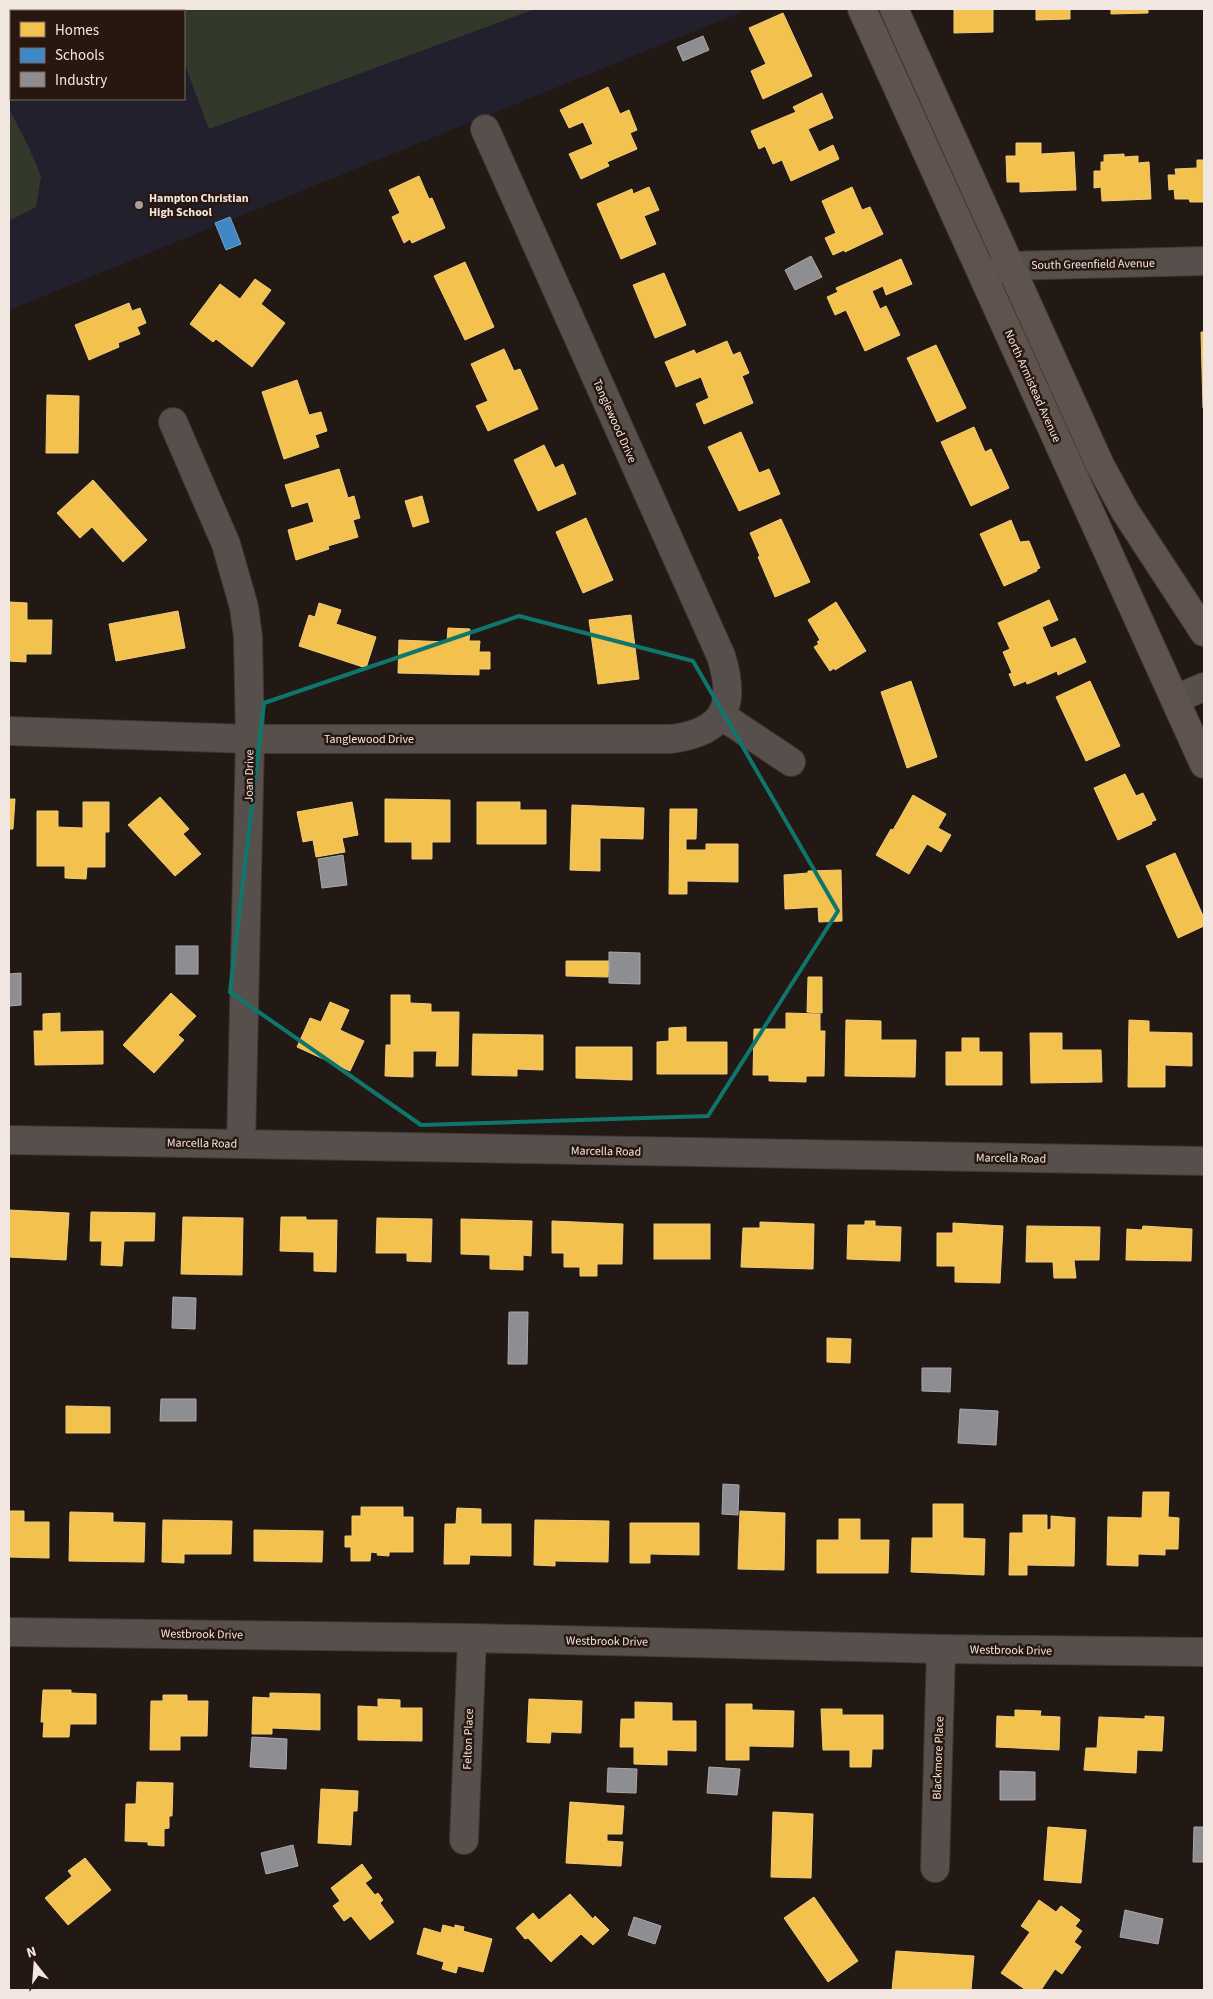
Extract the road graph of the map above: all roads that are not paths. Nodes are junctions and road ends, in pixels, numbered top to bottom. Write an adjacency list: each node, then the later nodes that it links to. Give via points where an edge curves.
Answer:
1 (862, 9): 6 (main road, North Armistead Avenue)
2 (894, 9): 5 (main road)
3 (485, 129): 11 (street, Tanglewood Drive, via 721,656 727,676 728,699)
4 (1204, 261): 5 (street, South Greenfield Avenue)
5 (1009, 266): 6 (street, South Greenfield Avenue); 8 (main road, via 1100,465 1125,511)
6 (983, 275): 10 (main road, North Armistead Avenue)
7 (173, 422): 13 (street, Joan Drive, via 226,544 244,607 248,637)
8 (1204, 632)
9 (1204, 687): 10 (street)
10 (1175, 699): 15 (main road, North Armistead Avenue)
11 (722, 716): 13 (street, Tanglewood Drive, via 708,729 670,740); 14 (street)
12 (9, 731): 13 (street, Tanglewood Drive)
13 (250, 739): 17 (street, Joan Drive)
14 (791, 762)
15 (1204, 764)
16 (9, 1140): 17 (street, Marcella Road)
17 (242, 1144): 18 (street, Marcella Road)
18 (1204, 1161)
19 (9, 1632): 20 (street, Westbrook Drive)
20 (472, 1638): 21 (street, Westbrook Drive); 23 (street, Felton Place)
21 (941, 1649): 22 (street, Westbrook Drive); 24 (street, Blackmore Place)
22 (1204, 1652)
23 (464, 1840)
24 (935, 1868)

